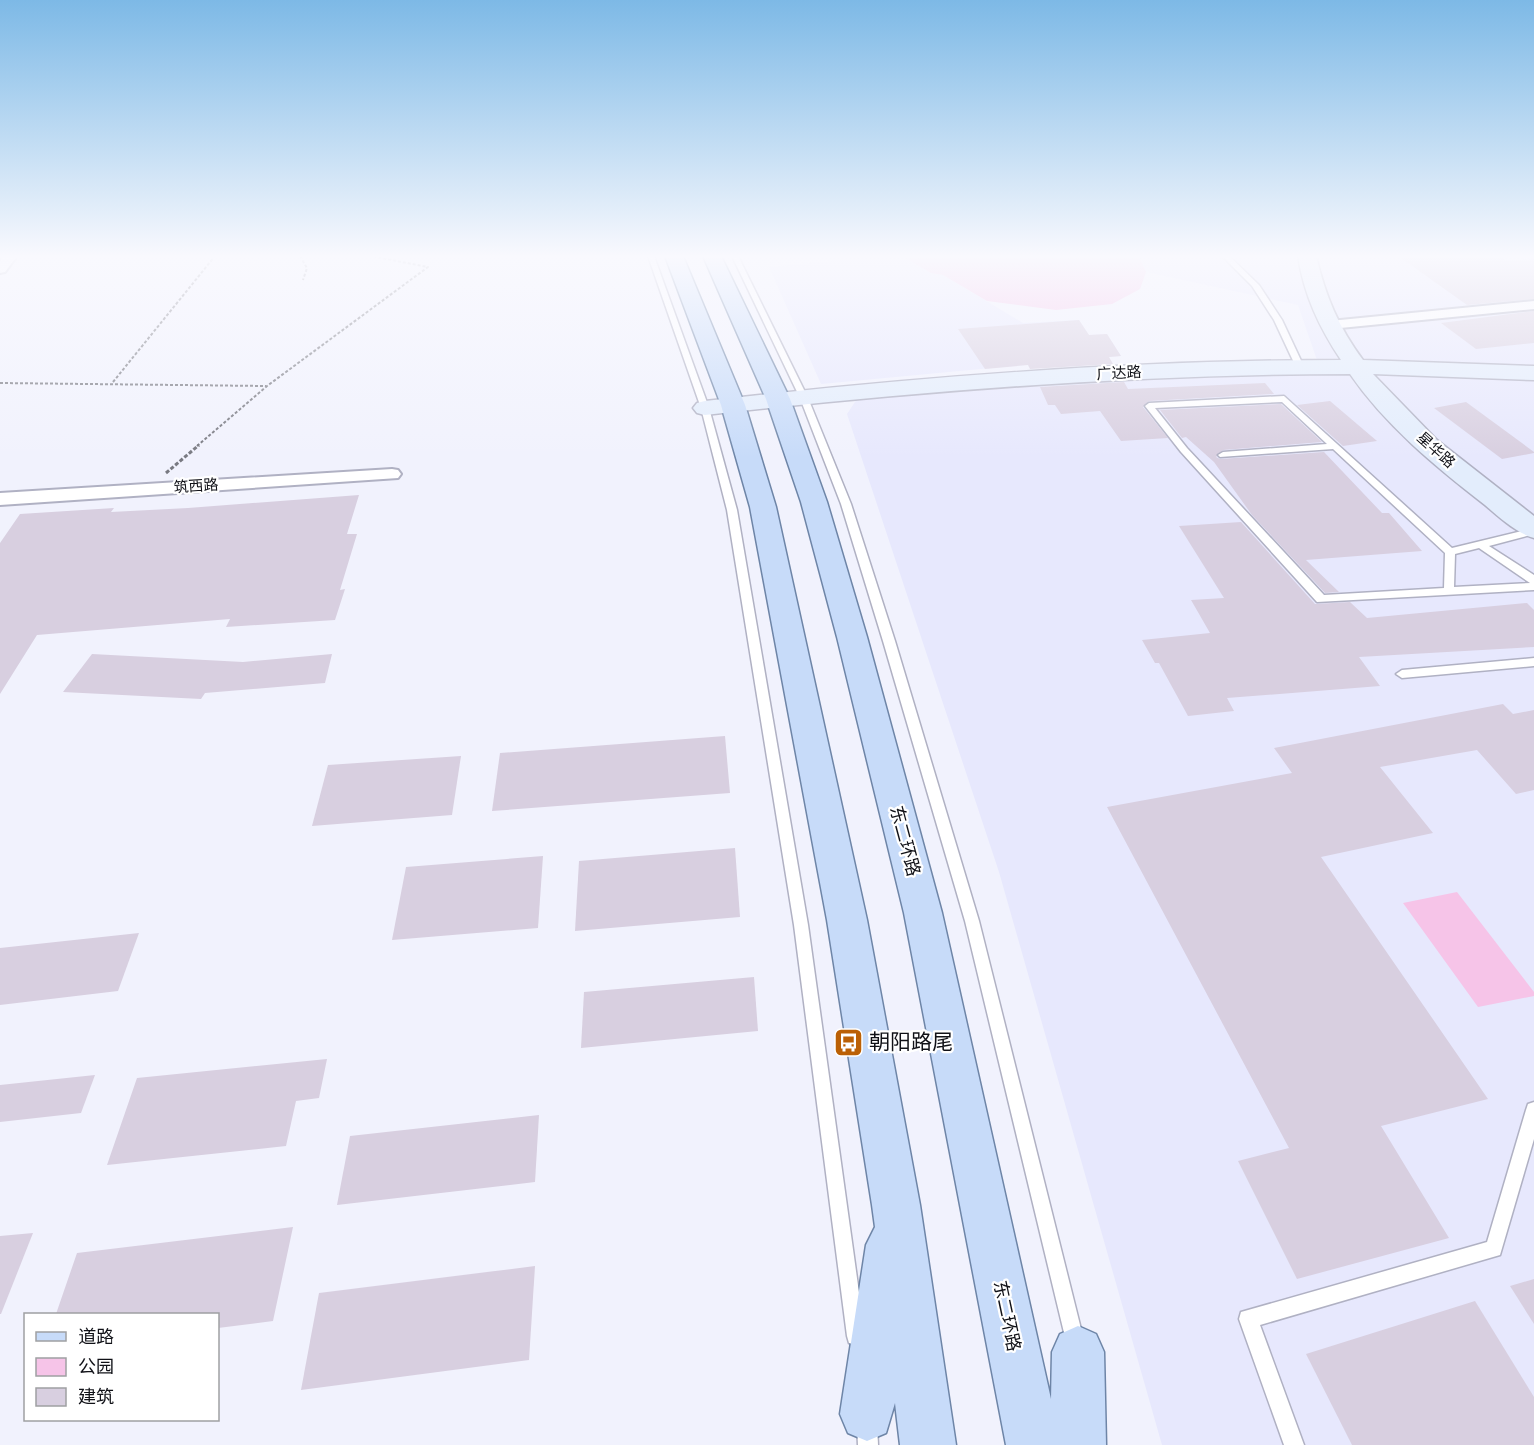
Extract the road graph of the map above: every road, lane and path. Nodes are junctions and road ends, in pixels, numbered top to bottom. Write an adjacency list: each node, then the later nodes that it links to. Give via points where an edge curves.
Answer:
1 (160, 323): 13 (path)
2 (352, 323): 15 (path)
3 (682, 323): 17 (lane)
4 (694, 323): 17 (main road)
5 (749, 323): 16 (main road, 东二环路)
6 (761, 323): 16 (lane)
7 (1280, 323): 11 (lane)
8 (1346, 323): 9 (street)
9 (1329, 325): 10 (street, 星华路)
10 (1352, 364): 11 (street, 广达路); 12 (street, 广达路); 23 (street, 星华路, via 1431,447)
11 (1300, 367): 16 (street, 广达路, via 1126,372)
12 (1534, 373)
13 (113, 382): 14 (path); 15 (path)
14 (0, 383)
15 (267, 386): 21 (path)
16 (791, 399): 17 (street, 广达路); 33 (lane, via 846,504 972,921); 37 (main road, 东二环路, via 814,502 923,913)
17 (719, 406): 32 (main road, via 763,507 847,920); 34 (lane, via 732,510 801,925)
18 (1335, 446): 19 (lane); 25 (lane); 28 (lane, via 1284,399 1149,406 1184,450 1321,599)
19 (1223, 455)
20 (392, 474): 22 (street, 筑西路)
21 (159, 479)
22 (0, 499)
23 (1534, 530): 24 (lane)
24 (1481, 544): 25 (lane); 26 (lane)
25 (1450, 552): 28 (lane)
26 (1534, 580)
27 (1534, 586): 28 (lane)
28 (1449, 591)
29 (1534, 662): 30 (lane)
30 (1402, 674)
31 (1534, 1110): 38 (lane, via 1494,1250 1248,1319)
32 (896, 1205): 34 (main road); 36 (main road)
33 (1078, 1352): 35 (main road)
34 (863, 1395)
35 (1085, 1428)
36 (928, 1445)
37 (1034, 1445)
38 (1294, 1445)

